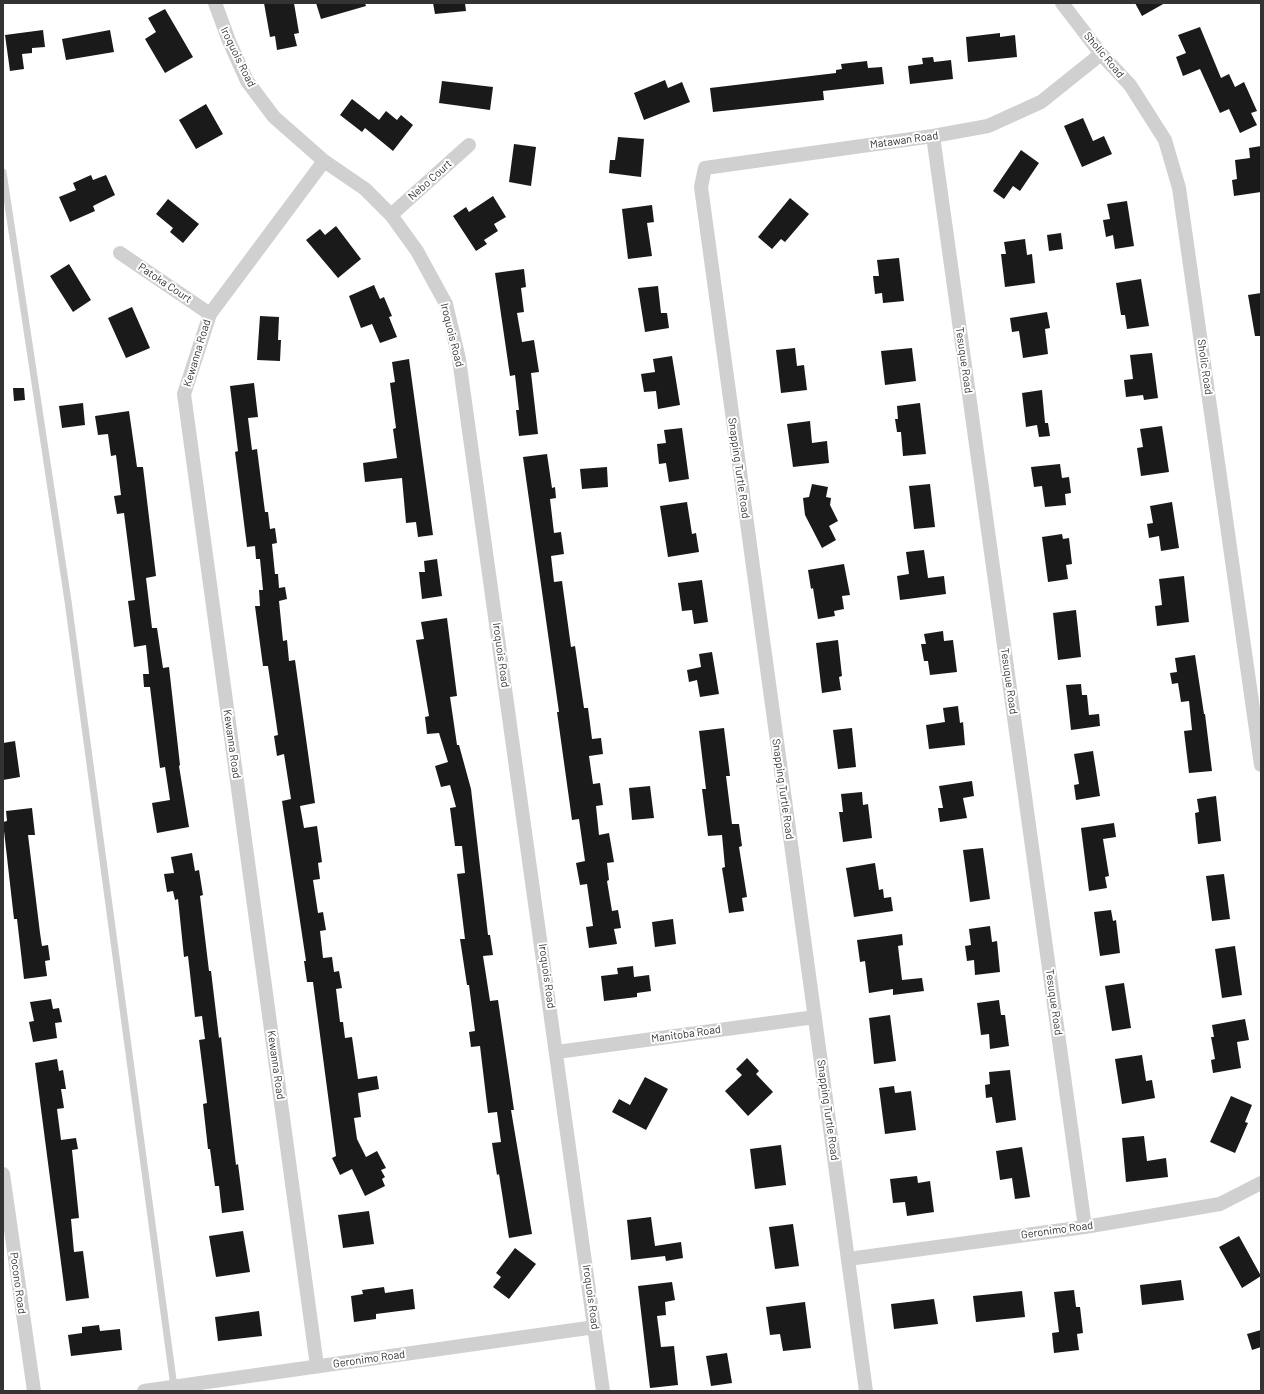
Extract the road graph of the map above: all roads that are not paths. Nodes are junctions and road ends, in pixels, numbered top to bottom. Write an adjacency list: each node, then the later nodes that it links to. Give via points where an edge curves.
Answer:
1 (215, 3): 6 (street, Iroquois Road, via 228,41 247,81 274,117)
2 (1062, 3): 3 (street, Sholic Road)
3 (1101, 54): 4 (street, Matawan Road, via 1041,102 988,126); 12 (street, Sholic Road, via 1130,85 1165,140 1179,188)
4 (933, 136): 8 (street, Matawan Road, via 705,168); 18 (street, Tesuque Road)
5 (469, 145): 9 (street, Nebo Court)
6 (324, 161): 9 (street, Iroquois Road, via 365,189); 11 (street, Kewanna Road)
7 (3, 172): 22 (lane, via 68,601)
8 (701, 187): 14 (street, Snapping Turtle Road)
9 (391, 215): 15 (street, Iroquois Road, via 417,252 446,304 459,359)
10 (120, 253): 11 (street, Patoka Court)
11 (210, 314): 21 (street, Kewanna Road, via 184,394)
12 (1254, 667): 13 (street, Sholic Road)
13 (1261, 765)
14 (815, 1017): 15 (street, Manitoba Road); 19 (street, Snapping Turtle Road)
15 (557, 1052): 20 (street, Iroquois Road)
16 (3, 1174): 23 (street, Pocono Road)
17 (1261, 1183): 18 (street, Geronimo Road, via 1220,1204)
18 (1085, 1226): 19 (street, Geronimo Road)
19 (848, 1259): 26 (street, Snapping Turtle Road)
20 (594, 1327): 21 (street, Geronimo Road); 25 (street, Iroquois Road)
21 (316, 1366): 22 (street, Geronimo Road)
22 (174, 1387): 24 (street, Geronimo Road)
23 (34, 1391)
24 (144, 1391)
25 (603, 1391)
26 (866, 1391)

